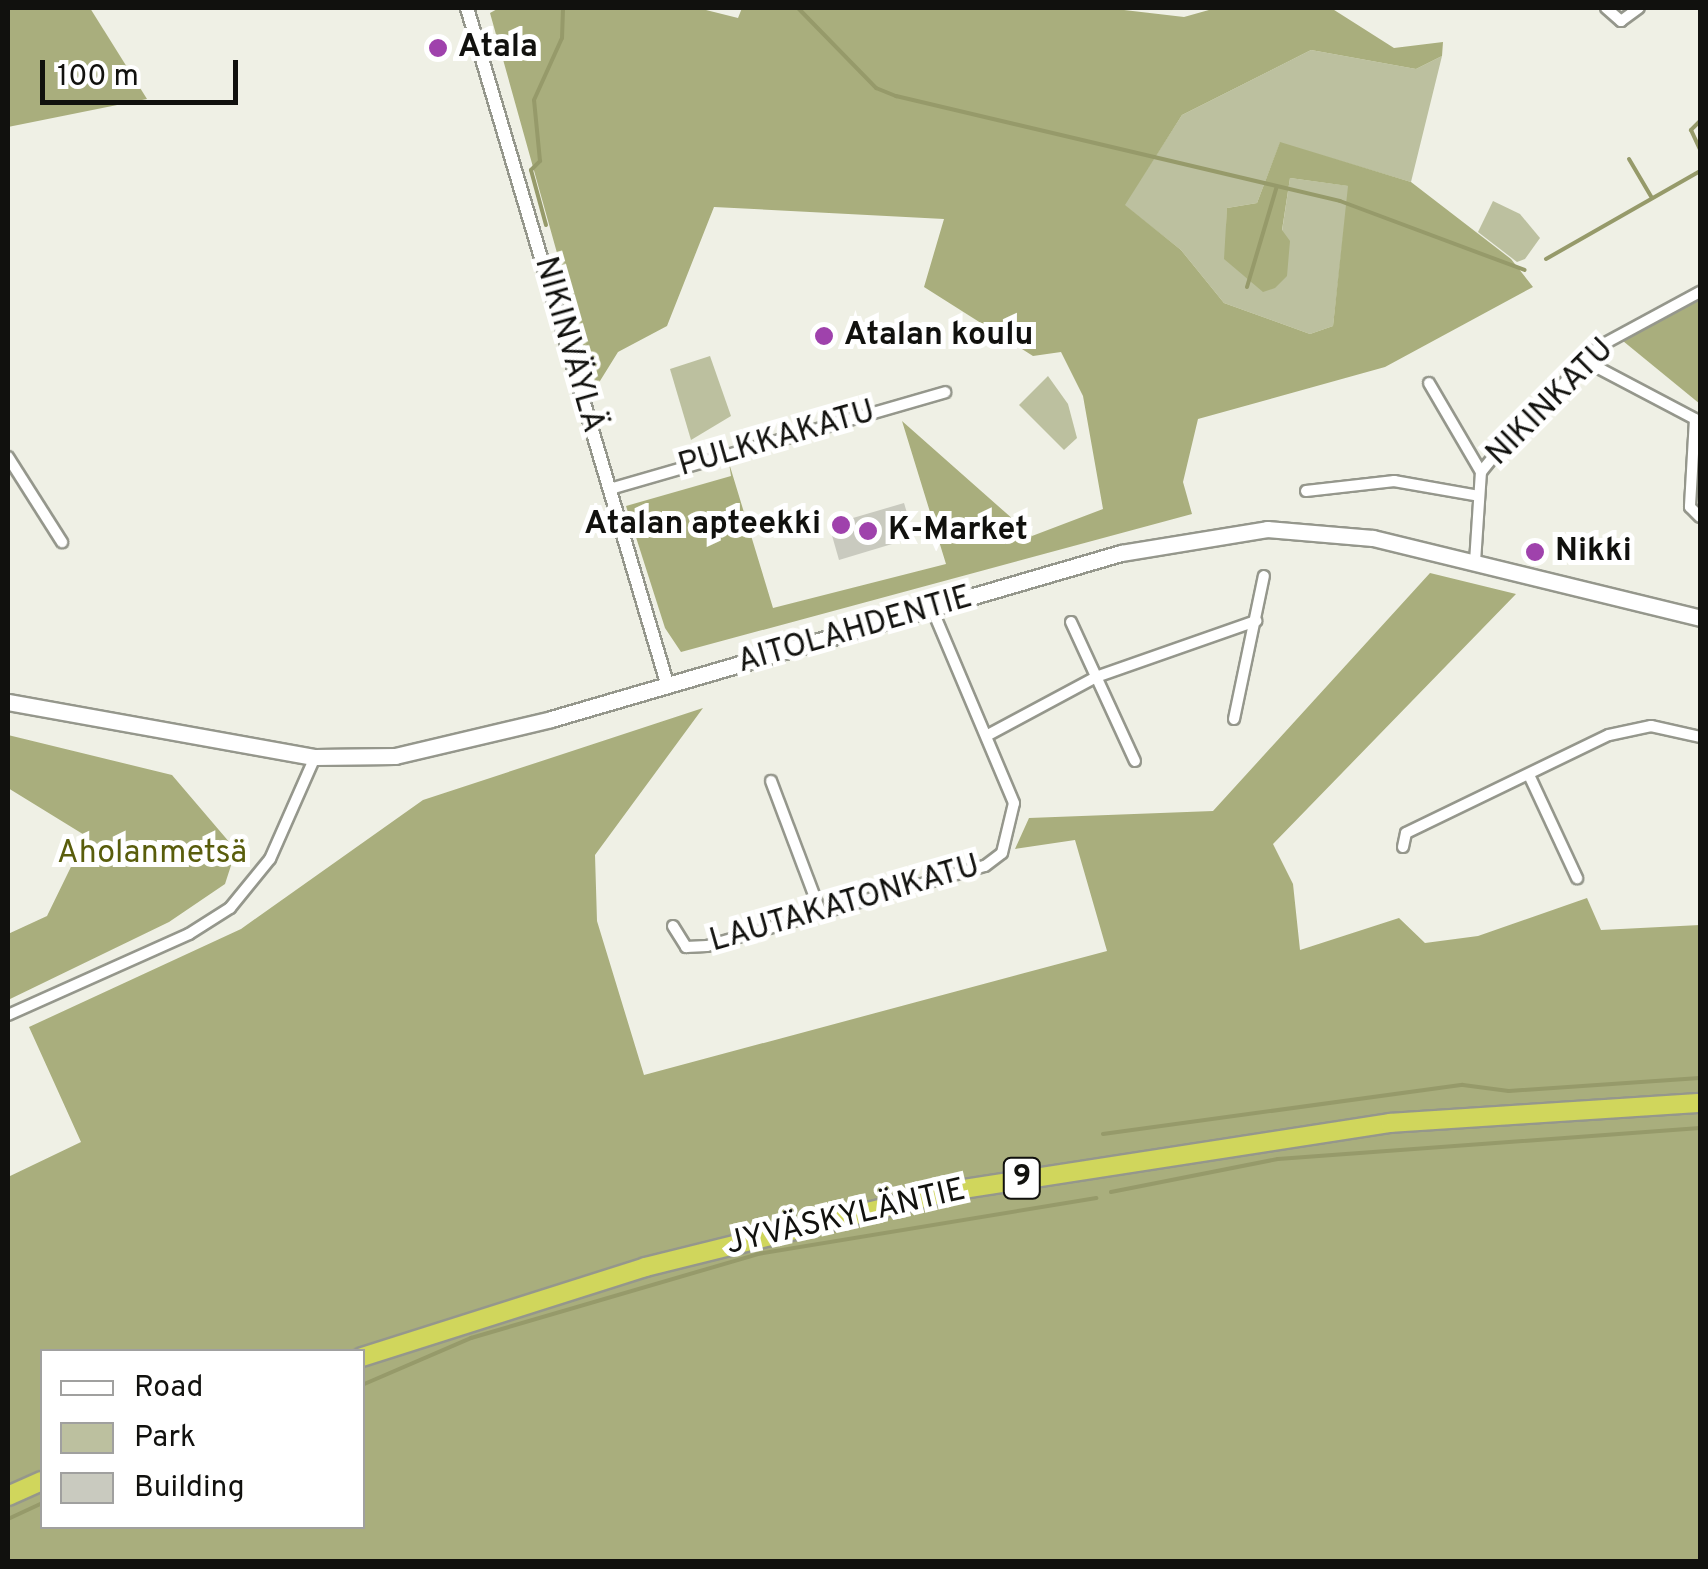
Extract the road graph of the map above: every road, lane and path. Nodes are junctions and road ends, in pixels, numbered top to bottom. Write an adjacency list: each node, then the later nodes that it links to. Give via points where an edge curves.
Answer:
1 (466, 8): 10 (street, NIKINVÄYLÄ)
2 (1606, 8): 3 (street, via 1621,21)
3 (1640, 8)
4 (1700, 292): 5 (street, NIKINKATU, via 1600,346)
5 (1587, 362): 9 (street, NIKINKATU); 13 (street, via 1695,419)
6 (1429, 384): 9 (street)
7 (945, 392): 10 (street, PULKKAKATU)
8 (8, 457): 14 (street)
9 (1482, 472): 12 (street, NIKINKATU)
10 (610, 489): 22 (street, NIKINVÄYLÄ)
11 (1306, 492): 12 (street, via 1394,481)
12 (1479, 496): 15 (street, NIKINKATU)
13 (1697, 515)
14 (62, 542)
15 (1475, 562): 17 (main road, AITOLAHDENTIE, via 1340,532 1236,531 1148,546); 18 (main road, AITOLAHDENTIE)
16 (1264, 576): 19 (street)
17 (932, 609): 22 (main road, AITOLAHDENTIE); 25 (street, LAUTAKATONKATU)
18 (1700, 618)
19 (1256, 621): 21 (street); 24 (street)
20 (1071, 622): 21 (street)
21 (1096, 676): 25 (street); 28 (street)
22 (667, 684): 27 (main road, AITOLAHDENTIE, via 450,747 371,759)
23 (8, 702): 27 (main road, AITOLAHDENTIE)
24 (1234, 719)
25 (988, 736): 33 (street, LAUTAKATONKATU, via 1016,814 995,861)
26 (1700, 738): 29 (street, via 1627,729)
27 (315, 757): 35 (street, via 270,859 230,908 189,934)
28 (1134, 761)
29 (1529, 774): 31 (street, via 1406,833); 32 (street)
30 (771, 781): 33 (street, via 781,790)
31 (1404, 847)
32 (1577, 878)
33 (820, 910): 34 (street, LAUTAKATONKATU, via 695,948 680,942)
34 (673, 926)
35 (8, 1015)
36 (1700, 1103): 37 (highway, JYVÄSKYLÄNTIE / 9, via 1390,1123 958,1190 645,1267)
37 (365, 1356)
38 (40, 1483): 39 (highway)
39 (8, 1496)

